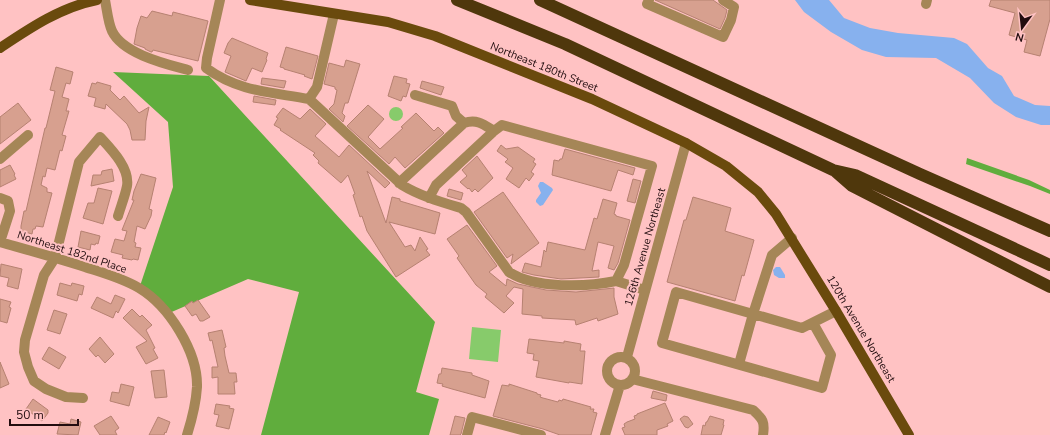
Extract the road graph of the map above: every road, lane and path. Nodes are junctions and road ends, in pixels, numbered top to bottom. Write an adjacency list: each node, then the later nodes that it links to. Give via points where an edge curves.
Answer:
1 (97, 0): 10 (main road, via 42,20)
2 (105, 0): 11 (street, via 112,31 124,44 141,56)
3 (220, 0): 13 (street, via 206,68 220,78 247,89)
4 (250, 0): 9 (main road, Northeast 180th Street)
5 (457, 0): 19 (highway, via 565,44)
6 (540, 0): 24 (highway)
7 (649, 0): 8 (street, via 647,4 723,38 732,20 734,7)
8 (723, 0)
9 (334, 14): 13 (street, via 317,87); 17 (main road, Northeast 180th Street, via 388,22 435,36 592,98)
10 (0, 48)
11 (188, 70)
12 (415, 95): 14 (street, via 452,106 456,116)
13 (309, 98): 20 (street)
14 (464, 123): 15 (street, via 480,122); 20 (street)
15 (494, 131): 22 (street, via 436,185); 29 (street, via 502,125 652,166 624,265)
16 (28, 135): 18 (street)
17 (686, 143): 25 (main road, Northeast 180th Street, via 726,166 758,192); 31 (street, 126th Avenue Northeast)
18 (0, 159)
19 (833, 170): 28 (highway, via 855,175); 30 (highway, via 852,186)
20 (399, 183): 22 (street)
21 (0, 198): 26 (street, via 8,201 10,211)
22 (429, 198): 29 (street, via 466,212 509,272 514,275 554,285)
23 (118, 216): 27 (street, via 127,176 116,154 100,137 80,162)
24 (1050, 231)
25 (791, 237): 32 (main road, 120th Avenue Northeast); 33 (street, via 772,255)
26 (0, 242): 27 (street, Northeast 182nd Place)
27 (55, 258): 39 (street, via 44,275 25,340 24,352 34,381 46,390 66,397); 40 (street, Northeast 182nd Place, via 119,278 139,288 156,302 181,332 194,365 197,386 194,411)
28 (1050, 265)
29 (616, 281): 31 (street)
30 (1050, 287)
31 (645, 290): 35 (street, 126th Avenue Northeast)
32 (836, 311): 34 (street); 45 (main road, 120th Avenue Northeast)
33 (753, 314): 34 (street, via 802,328); 36 (street); 36 (street, via 676,292 667,324 662,343)
34 (813, 323): 36 (street, via 831,355 822,388)
35 (627, 358): 37 (street, via 632,361 635,368); 38 (street, via 615,357 607,367 610,380)
36 (739, 364)
37 (632, 379): 38 (street, via 627,384); 44 (street, via 754,410 762,418)
38 (620, 385): 43 (street)
39 (83, 398)
40 (187, 435)
41 (467, 435): 42 (street, via 472,417)
42 (541, 435)
43 (605, 435)
44 (763, 435)
45 (909, 435)

